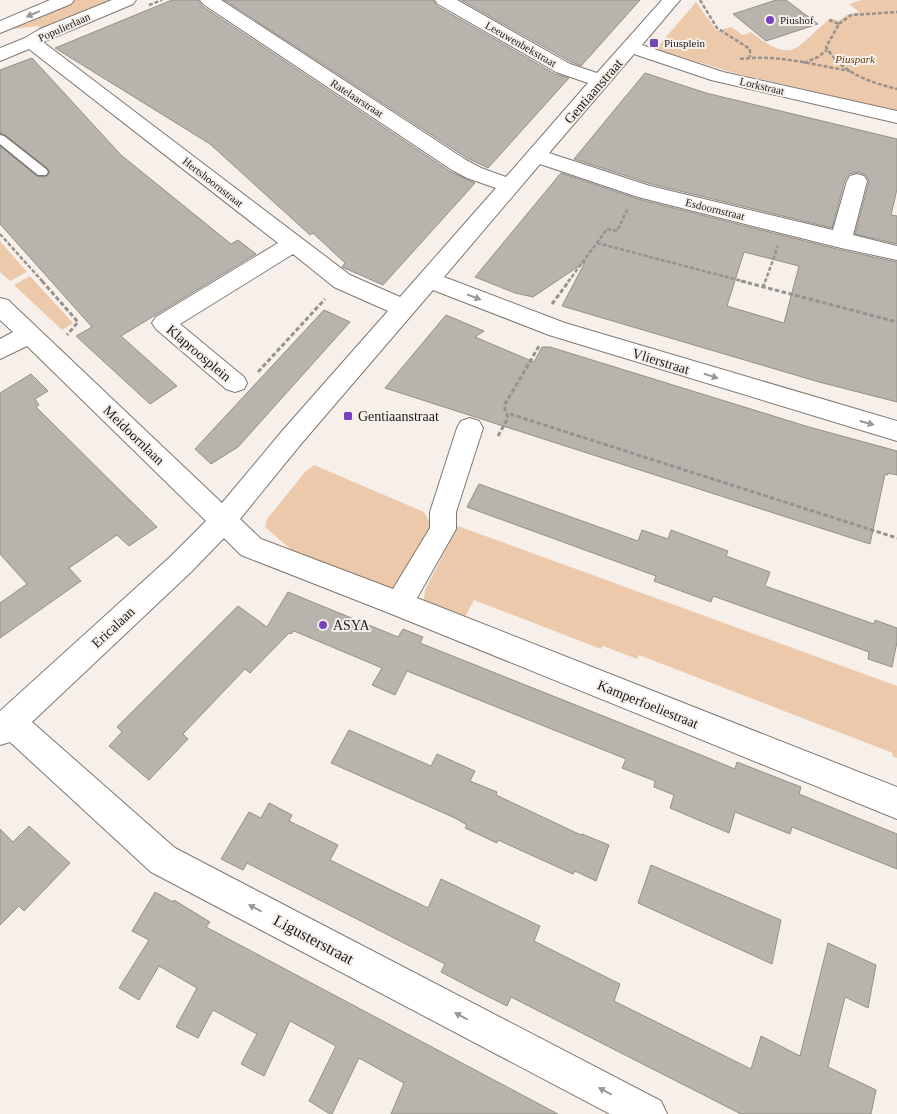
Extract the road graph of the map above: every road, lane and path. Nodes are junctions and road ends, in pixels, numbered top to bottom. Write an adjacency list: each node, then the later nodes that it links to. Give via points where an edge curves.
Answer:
1 (66, 0): 10 (street, Populierlaan, one-way to 10)
2 (127, 0): 11 (street, Populierlaan, via 46,33)
3 (209, 0): 26 (street, Ratelaarstraat, via 459,165)
4 (444, 0): 19 (street, Leeuwenbekstraat, via 563,68)
5 (672, 0): 12 (street, Gentiaanstraat)
6 (700, 0): 15 (path, via 717,28 750,49)
7 (897, 12): 9 (path, via 851,15)
8 (829, 20): 9 (path)
9 (839, 24): 13 (path, via 827,43)
10 (0, 28)
11 (32, 42): 14 (street, Populierlaan); 32 (street, Hertshoornstraat)
12 (630, 47): 18 (street, Lorkstraat); 19 (street, Gentiaanstraat)
13 (827, 50): 16 (path); 17 (path)
14 (0, 55)
15 (750, 57): 16 (path); 18 (path, via 734,61)
16 (803, 64): 17 (path)
17 (850, 71): 20 (path)
18 (718, 76): 21 (street, Lorkstraat)
19 (601, 81): 23 (street, Gentiaanstraat)
20 (897, 89)
21 (897, 117)
22 (0, 138): 24 (lane)
23 (536, 156): 26 (street, Gentiaanstraat); 27 (street, Esdoornstraat)
24 (42, 172)
25 (857, 181): 30 (street)
26 (510, 185): 35 (street, Gentiaanstraat)
27 (638, 189): 28 (street, Esdoornstraat); 31 (path, via 616,231 607,229)
28 (786, 227): 30 (street, Esdoornstraat); 36 (path)
29 (0, 234): 41 (path, via 78,322 66,336)
30 (841, 240): 33 (street, Esdoornstraat)
31 (597, 243): 36 (path); 40 (path)
32 (293, 244): 34 (street, Hertshoornstraat); 43 (street, Klaproosplein, via 164,323)
33 (897, 253)
34 (342, 280): 38 (street, Hertshoornstraat); 43 (path, Klaproosplein, via 250,381)
35 (429, 280): 38 (street, Gentiaanstraat); 40 (street, Vlierstraat, one-way to 40)
36 (762, 288): 39 (path)
37 (0, 306): 41 (street, Meidoornlaan)
38 (403, 308): 48 (street, Gentiaanstraat)
39 (897, 322)
40 (545, 324): 44 (path, via 504,406); 46 (street, Vlierstraat, one-way to 46)
41 (37, 342): 42 (street); 48 (street, Meidoornlaan)
42 (0, 350)
43 (235, 383)
44 (510, 414): 47 (path); 49 (path)
45 (470, 428): 50 (street, via 443,512 443,528)
46 (897, 431)
47 (494, 441)
48 (223, 521): 50 (street, Kamperfoeliestraat, via 251,547); 51 (street, Ericalaan)
49 (897, 538)
50 (400, 604): 52 (street, Kamperfoeliestraat)
51 (5, 726): 53 (street, Ligusterstraat, one-way to 51, via 163,860)
52 (897, 803)
53 (648, 1114)

